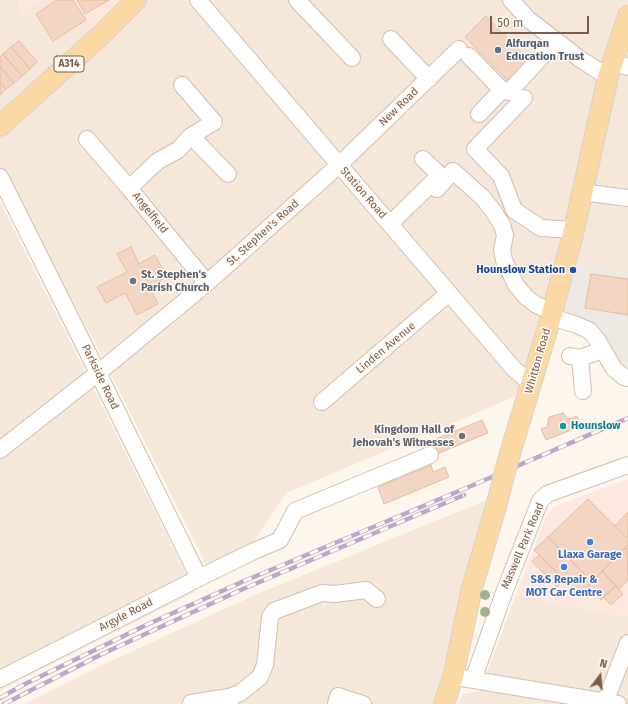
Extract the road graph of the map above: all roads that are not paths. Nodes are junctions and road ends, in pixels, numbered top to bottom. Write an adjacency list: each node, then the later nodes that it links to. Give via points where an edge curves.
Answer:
1 (198, 0): 19 (street, Station Road)
2 (297, 0): 8 (street)
3 (511, 0): 7 (street, via 528,19)
4 (128, 3): 15 (main road, A314, via 100,36)
5 (628, 16): 9 (main road, Whitton Road)
6 (391, 39): 10 (street)
7 (556, 41): 9 (street, via 580,59); 12 (street, via 508,92)
8 (352, 58)
9 (616, 69): 24 (main road, Whitton Road)
10 (429, 78): 12 (street, New Road, via 464,53); 19 (street, New Road)
11 (182, 85): 16 (street, Angelfield, via 214,122)
12 (502, 90): 14 (street)
13 (524, 98): 27 (street, via 475,149 501,176 514,210 541,228)
14 (479, 114)
15 (0, 126)
16 (190, 136): 20 (street); 22 (street, Angelfield, via 178,150 158,161)
17 (87, 139): 22 (street)
18 (423, 158): 26 (street, via 440,175)
19 (339, 166): 26 (street, Station Road); 28 (street, St. Stephen's Road)
20 (228, 174)
21 (0, 178): 32 (street, Parkside Road)
22 (129, 188): 28 (street, Angelfield)
23 (437, 188): 30 (street, via 453,171 483,198 502,225 505,235 502,250 504,260 516,285 526,298)
24 (582, 192): 25 (street); 27 (main road, Whitton Road)
25 (628, 198)
26 (390, 224): 29 (street, Station Road)
27 (574, 230): 30 (main road, Whitton Road)
28 (207, 283): 32 (street, St. Stephen's Road)
29 (449, 293): 34 (street, Station Road, via 514,369); 36 (street, Linden Avenue)
30 (552, 315): 31 (street, via 590,331); 34 (main road, Whitton Road)
31 (601, 349): 33 (street, via 614,369); 35 (street, via 575,357)
32 (98, 373): 37 (street, St. Stephen's Road); 40 (street, Parkside Road)
33 (628, 378)
34 (532, 384): 43 (main road, Whitton Road, bridge, via 472,588)
35 (583, 391)
36 (322, 402)
37 (0, 450)
38 (430, 456): 40 (street, Argyle Road, via 295,511 280,540)
39 (628, 465): 45 (street, Maswell Park Road, via 547,494 540,501 504,590)
40 (199, 578): 44 (street, Argyle Road)
41 (377, 599): 46 (street, via 366,590 322,593 274,611 270,617 265,665 260,677)
42 (628, 643): 48 (street)
43 (453, 676): 45 (street); 51 (main road, Whitton Road)
44 (0, 678)
45 (473, 680): 48 (street)
46 (230, 701): 47 (street)
47 (192, 703)
48 (612, 703)
49 (336, 704): 50 (street, via 338,696)
50 (364, 704)
51 (444, 704)

